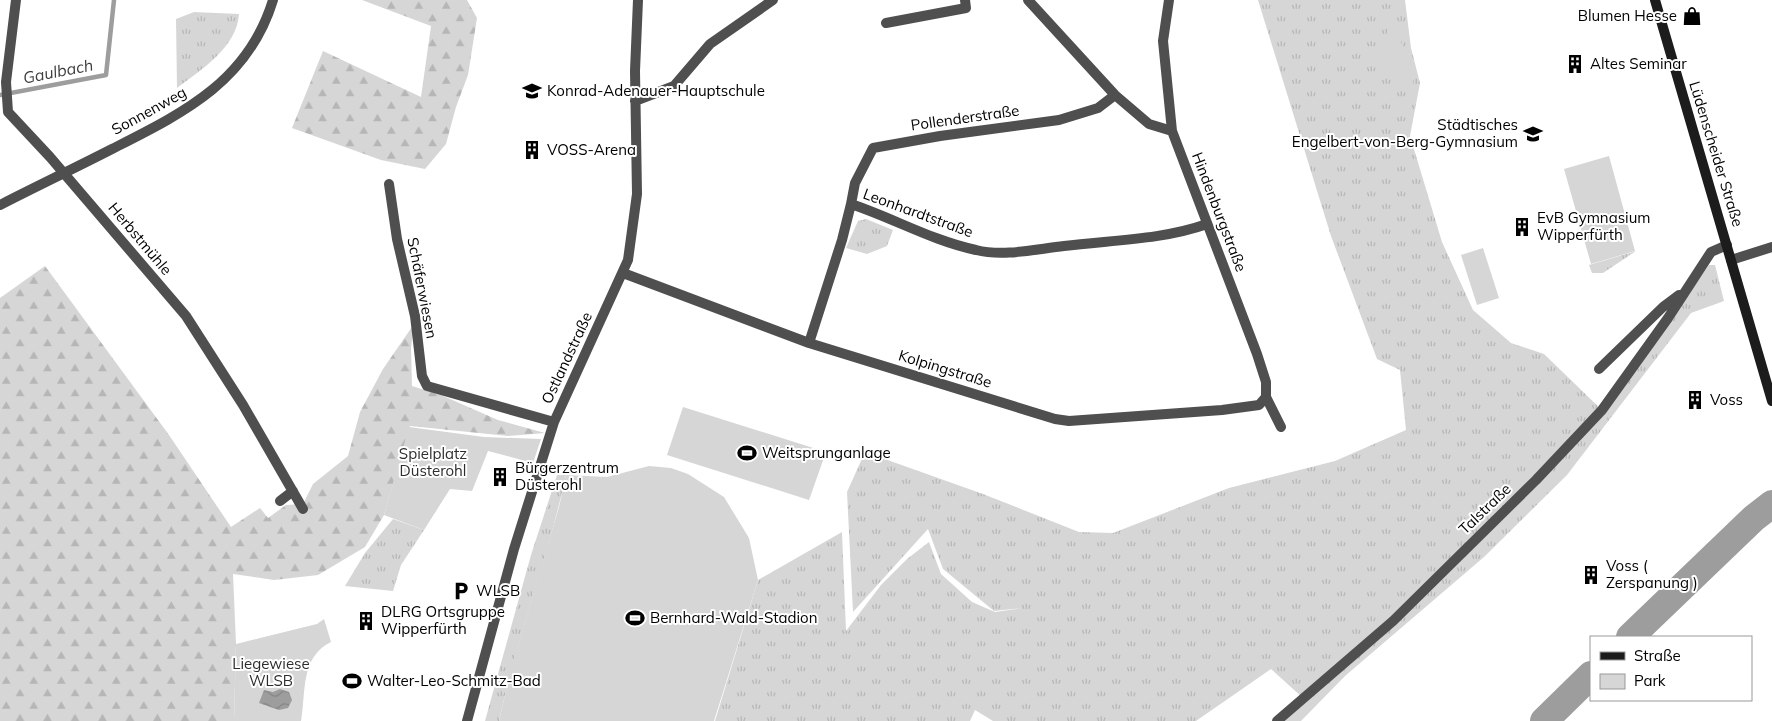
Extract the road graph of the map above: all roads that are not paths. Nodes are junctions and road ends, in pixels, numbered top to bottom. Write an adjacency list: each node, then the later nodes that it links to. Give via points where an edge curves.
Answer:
1 (16, 0): 13 (street, Herbstmühle, via 6,82 8,112)
2 (273, 0): 13 (street, Sonnenweg, via 266,20 242,63 216,89 173,119)
3 (638, 0): 11 (street, Ostlandstraße)
4 (773, 0): 11 (street, via 710,44 674,86)
5 (964, 0): 9 (street, via 966,8)
6 (1028, 0): 10 (street)
7 (1169, 0): 12 (street, Hindenburgstraße, via 1163,41)
8 (1655, 0): 18 (main road, Lüdenscheider Straße)
9 (886, 23)
10 (1115, 95): 12 (street, via 1149,124); 15 (street, Pollenderstraße, via 1098,108 1059,120 873,148 855,183)
11 (635, 101): 21 (street, Ostlandstraße, via 638,194)
12 (1172, 131): 17 (street, Hindenburgstraße)
13 (64, 173): 16 (street, Sonnenweg); 29 (street, Herbstmühle, via 186,316)
14 (389, 184): 27 (street, Schäferwiesen, via 397,239 415,316 421,371 427,386)
15 (851, 204): 17 (street, Leonhardtstraße, via 978,251 1005,252 1158,235); 23 (street, Leonhardtstraße)
16 (0, 205)
17 (1207, 224): 25 (street, Hindenburgstraße, via 1257,354 1266,382)
18 (1727, 245): 20 (main road, Lüdenscheider Straße); 22 (street, Talstraße, via 1711,252)
19 (1772, 247): 20 (street)
20 (1731, 260): 26 (main road, Lüdenscheider Straße)
21 (623, 273): 23 (street, Kolpingstraße); 27 (street, Ostlandstraße)
22 (1684, 292): 24 (street, Talstraße, via 1663,307); 33 (street, Talstraße, via 1602,410 1393,621)
23 (809, 343): 25 (street, Kolpingstraße, via 1069,421 1222,410 1258,405)
24 (1599, 369)
25 (1266, 397): 28 (street, Hindenburgstraße)
26 (1772, 401)
27 (554, 422): 32 (street, Ostlandstraße, via 514,549)
28 (1281, 427)
29 (293, 492): 30 (street); 31 (street, Herbstmühle)
30 (280, 501)
31 (303, 509)
32 (467, 721)
33 (1277, 721)

